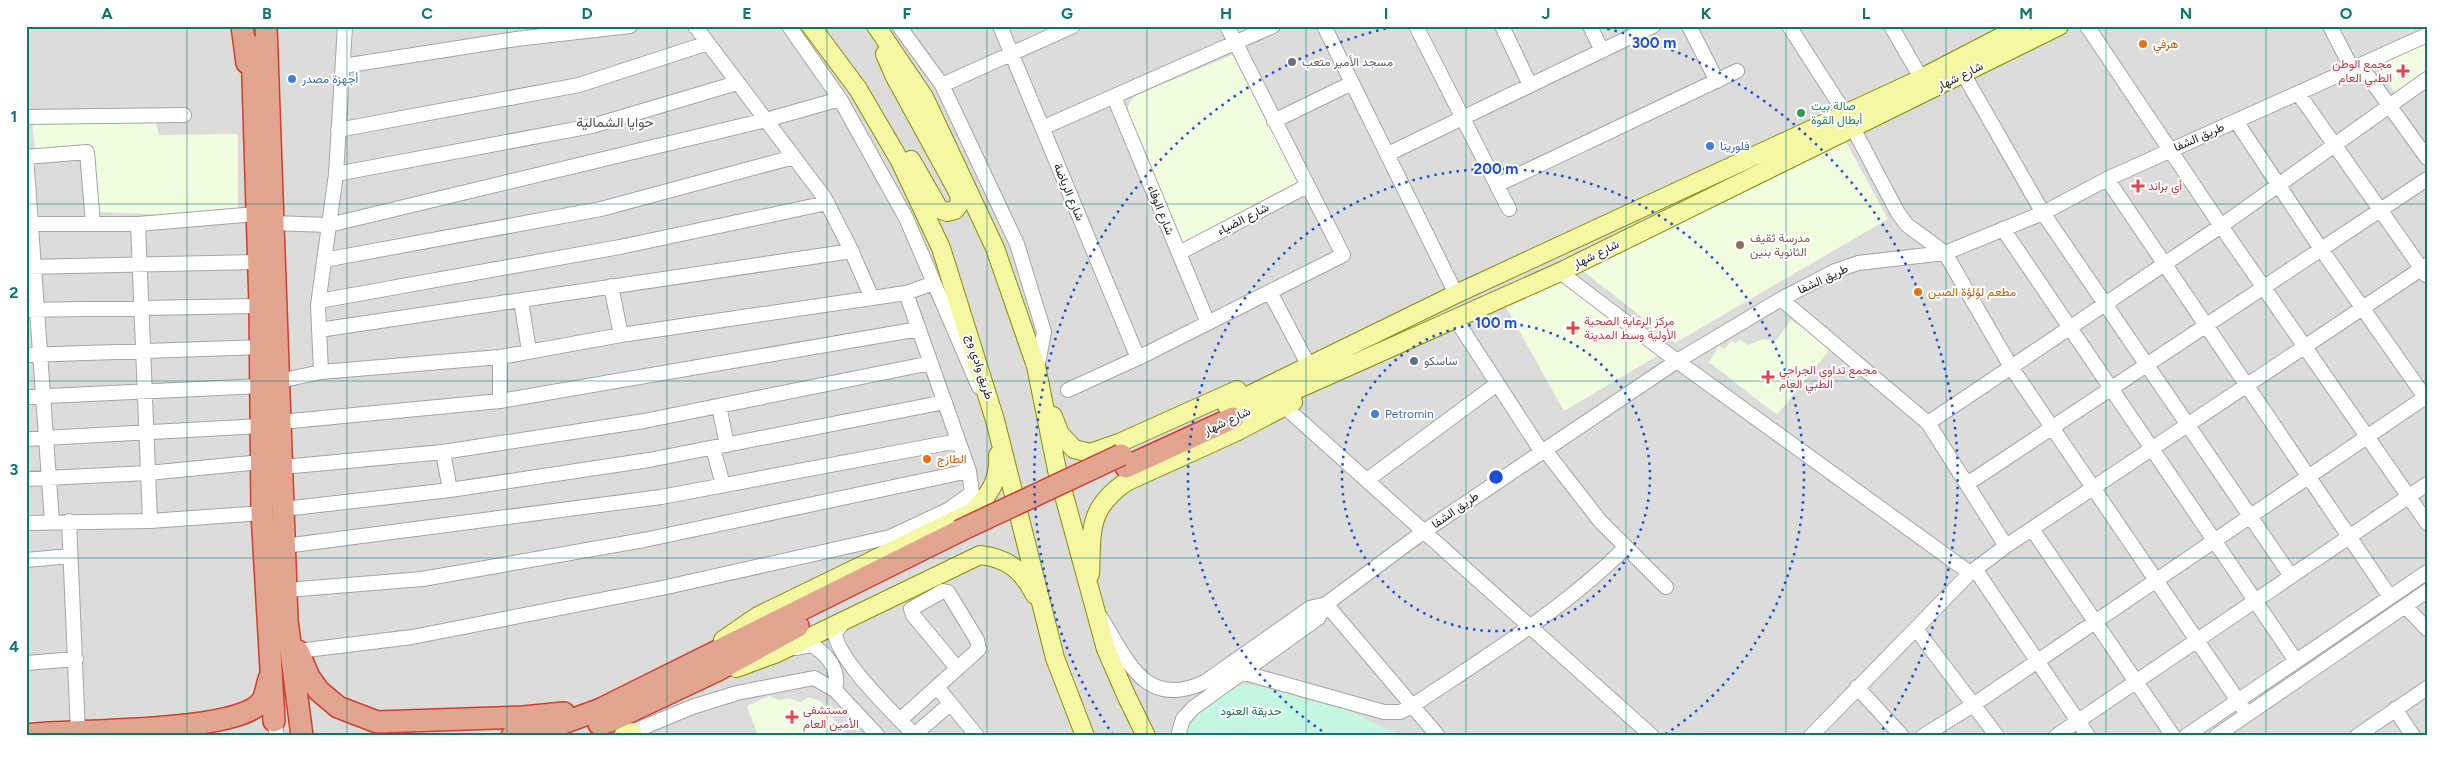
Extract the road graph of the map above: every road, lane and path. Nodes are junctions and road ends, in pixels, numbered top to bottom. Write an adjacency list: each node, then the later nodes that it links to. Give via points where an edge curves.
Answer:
1 (242, 26): 56 (highway)
2 (252, 26): 56 (highway)
3 (266, 26): 74 (highway)
4 (345, 26): 33 (street)
5 (630, 26): 33 (street, via 516,39)
6 (695, 26): 28 (street)
7 (789, 26): 46 (street)
8 (811, 26): 30 (main road, طريق وادي وج)
9 (874, 26): 30 (main road, via 895,77 959,194 960,203 955,210 947,212 939,208 865,80); 128 (main road, via 924,98 969,190 995,248)
10 (899, 26): 42 (street)
11 (1000, 26): 32 (street, شارع الرياضة)
12 (1073, 26): 32 (street)
13 (1227, 26): 29 (street)
14 (1273, 26): 29 (street)
15 (1324, 26): 41 (street)
16 (1416, 26): 50 (street)
17 (1502, 26): 43 (street)
18 (1590, 26): 31 (street)
19 (1653, 26): 31 (street)
20 (1689, 26): 39 (street)
21 (1789, 26): 53 (street)
22 (1891, 26): 37 (street)
23 (2059, 26): 36 (main road, شارع شهار)
24 (2087, 26): 59 (street)
25 (2330, 26): 34 (street)
26 (2011, 29): 37 (main road, شارع شهار)
27 (2426, 37): 34 (street, طريق الشفا)
28 (708, 43): 40 (street); 57 (street, via 578,85)
29 (1236, 44): 45 (street); 52 (street)
30 (830, 51): 143 (main road, طريق وادي وج, via 858,89 900,161 941,248)
31 (1602, 51): 43 (street)
32 (1011, 54): 42 (street); 55 (street, شارع الرياضة)
33 (342, 66): 57 (street)
34 (2356, 67): 44 (street, طريق الشفا); 47 (street)
35 (1737, 71): 39 (street)
36 (1964, 75): 53 (main road, شارع شهار); 73 (street)
37 (1921, 78): 53 (main road, شارع شهار)
38 (2427, 79): 47 (street)
39 (1717, 81): 68 (street)
40 (737, 82): 51 (street); 64 (street, via 592,126)
41 (1352, 83): 52 (street); 60 (street)
42 (942, 84): 128 (street, via 1017,244 1044,332)
43 (1530, 85): 50 (street)
44 (2298, 93): 54 (street, طريق الشفا); 58 (street)
45 (1114, 97): 55 (street); 83 (street, شارع الوفاء)
46 (840, 99): 51 (street); 92 (street, via 906,218)
47 (2389, 106): 58 (street); 63 (street)
48 (184, 115): 49 (street)
49 (26, 117)
50 (1463, 118): 60 (street); 68 (street)
51 (766, 120): 62 (street); 78 (street)
52 (1274, 121): 69 (street)
53 (1849, 121): 84 (street, via 1898,213 1907,225); 91 (main road, شارع شهار); 97 (main road, شارع شهار)
54 (2236, 121): 59 (street, طريق الشفا); 67 (street)
55 (1042, 128): 121 (street, شارع الرياضة)
56 (254, 130): 74 (highway)
57 (338, 130): 64 (street)
58 (2335, 145): 67 (street); 72 (street)
59 (2171, 150): 65 (street, طريق الشفا); 79 (street)
60 (1388, 154): 97 (street)
61 (26, 157): 75 (street); 76 (street, via 87,152)
62 (794, 157): 70 (street); 85 (street, via 601,209)
63 (2427, 158)
64 (336, 174): 78 (street)
65 (2107, 179): 73 (street, طريق الشفا); 87 (street)
66 (2427, 179): 72 (street)
67 (2279, 184): 79 (street); 81 (street)
68 (1497, 185): 71 (street)
69 (1308, 186): 83 (street, شارع الضياء); 95 (street, via 1343,255)
70 (827, 203): 82 (street); 101 (street, via 620,247)
71 (1509, 209)
72 (2380, 210): 81 (street); 90 (street)
73 (2043, 213): 80 (street, طريق الشفا); 102 (street)
74 (265, 218): 77 (street); 78 (street); 86 (highway); 129 (highway)
75 (29, 223): 76 (street); 89 (street)
76 (93, 224): 77 (street)
77 (138, 224): 88 (street)
78 (329, 225): 85 (street)
79 (2221, 226): 87 (street); 94 (street)
80 (2003, 229): 84 (street, طريق الشفا); 110 (street)
81 (2320, 250): 94 (street); 104 (street)
82 (852, 251): 93 (street); 98 (street)
83 (1179, 253): 108 (street, شارع الوفاء)
84 (1944, 253): 99 (street, طريق الشفا, via 1858,263); 126 (street)
85 (324, 260): 101 (street)
86 (259, 262): 88 (street); 103 (highway)
87 (2164, 264): 102 (street); 109 (street)
88 (139, 265): 89 (street); 105 (street)
89 (30, 266): 106 (street)
90 (2425, 270): 104 (street)
91 (1560, 272): 107 (main road, شارع شهار); 122 (street)
92 (934, 282): 96 (street); 143 (street, via 969,369)
93 (611, 286): 100 (street); 113 (street)
94 (2264, 287): 109 (street); 114 (street)
95 (1270, 292): 108 (street); 125 (street)
96 (906, 293): 98 (street); 111 (street)
97 (1456, 294): 125 (main road, شارع شهار)
98 (872, 298): 113 (street)
99 (1781, 299): 122 (street, طريق الشفا); 144 (street)
100 (521, 300): 112 (street); 116 (street)
101 (319, 301): 112 (street)
102 (2105, 304): 110 (street); 124 (street)
103 (260, 306): 105 (street); 115 (highway)
104 (2362, 308): 114 (street); 137 (street)
105 (141, 309): 106 (street); 117 (street)
106 (32, 310): 118 (street)
107 (1455, 318): 120 (main road, شارع شهار); 130 (street)
108 (1208, 323): 121 (street)
109 (2206, 325): 124 (street); 131 (street)
110 (2069, 328): 126 (street); 132 (street)
111 (919, 329): 123 (street); 138 (street)
112 (320, 330): 127 (street)
113 (621, 335): 116 (street)
114 (2305, 346): 131 (street); 149 (street)
115 (260, 347): 117 (street); 129 (highway)
116 (529, 351): 119 (street)
117 (143, 352): 118 (street); 134 (street)
118 (33, 355): 135 (street)
119 (500, 357): 127 (street); 138 (street)
120 (1368, 357): 141 (main road); 142 (main road, شارع شهار)
121 (1138, 358): 133 (street)
122 (1677, 360): 155 (street, طريق الشفا); 191 (street)
123 (931, 363): 139 (street); 140 (street)
124 (2146, 365): 132 (street); 146 (street)
125 (1309, 366): 128 (main road, via 1296,363 1090,453 1074,449 1060,434); 142 (main road, شارع شهار)
126 (2011, 367): 144 (street); 147 (street)
127 (321, 372): 129 (street)
128 (1038, 377): 171 (main road)
129 (270, 383): 134 (street); 145 (highway)
130 (1496, 384): 155 (street); 165 (street)
131 (2247, 385): 146 (street); 162 (street)
132 (2111, 388): 147 (street); 154 (street)
133 (1068, 390)
134 (145, 392): 135 (street); 148 (street)
135 (43, 396): 136 (street); 150 (street)
136 (26, 397)
137 (2426, 398): 149 (street)
138 (500, 401): 145 (street)
139 (945, 402): 152 (street); 153 (street)
140 (719, 406): 153 (street); 156 (street)
141 (1285, 407): 165 (street); 197 (main road, via 1111,492 1101,503 1092,524)
142 (1230, 412): 157 (highway)
143 (995, 420): 204 (main road, طريق وادي وج); 219 (main road, via 999,469 987,496 972,512 758,616)
144 (1928, 422): 166 (street)
145 (271, 424): 148 (street); 158 (highway); 159 (highway)
146 (2187, 425): 154 (street); 175 (street)
147 (2052, 428): 166 (street); 169 (street)
148 (146, 433): 150 (street); 161 (street)
149 (2368, 437): 162 (street); 172 (street)
150 (46, 438): 151 (street); 163 (street)
151 (26, 439)
152 (958, 440): 160 (street); 168 (street)
153 (720, 446): 168 (street); 170 (street)
154 (2152, 448): 169 (street); 185 (street)
155 (1542, 450): 182 (street, طريق الشفا); 188 (street, via 1600,521)
156 (444, 452): 159 (street); 170 (street)
157 (1124, 461): 171 (highway); 183 (highway, bridge)
158 (261, 462): 161 (street); 174 (highway)
159 (282, 467): 173 (highway)
160 (969, 471): 196 (street, via 586,550 422,579); 212 (street, via 972,493 948,510 890,537 662,588 412,637)
161 (148, 473): 163 (street); 177 (street)
162 (2309, 477): 175 (street); 184 (street)
163 (49, 478): 164 (street); 178 (street)
164 (26, 479)
165 (1367, 480): 182 (street)
166 (1967, 484): 187 (street)
167 (2427, 484): 172 (street)
168 (723, 485): 186 (street, via 651,499)
169 (2093, 488): 181 (street); 194 (street)
170 (450, 490): 173 (street)
171 (1064, 496): 183 (highway); 197 (main road)
172 (2409, 497): 180 (street); 184 (street)
173 (284, 509): 186 (highway)
174 (262, 513): 177 (street); 224 (highway)
175 (2250, 517): 185 (street); 193 (street)
176 (69, 521): 177 (street); 178 (street); 189 (street)
177 (150, 521)
178 (52, 522): 179 (street)
179 (26, 523)
180 (2427, 523)
181 (2032, 529): 187 (street); 207 (street)
182 (1424, 532): 201 (street, طريق الشفا); 208 (street)
183 (962, 537): 219 (highway); 222 (highway)
184 (2350, 537): 193 (street); 199 (street)
185 (2215, 541): 194 (street); 200 (street)
186 (285, 546): 196 (highway)
187 (2006, 546): 191 (street)
188 (1626, 547): 195 (street); 208 (street, via 1597,576)
189 (70, 556): 190 (street); 215 (street)
190 (26, 560)
191 (1972, 571): 209 (street); 216 (street)
192 (2427, 572): 199 (street)
193 (2291, 576): 200 (street)
194 (2156, 581): 207 (street); 211 (street)
195 (1666, 587)
196 (287, 590): 205 (highway)
197 (1089, 590): 203 (main road)
198 (2427, 591): 202 (street)
199 (2390, 596): 217 (street)
200 (2255, 600): 211 (street); 217 (street)
201 (1326, 604): 203 (street, via 1310,608 1205,682 1191,689 1176,691 1151,686 1140,676); 223 (street, via 1318,618); 233 (street)
202 (2405, 606): 210 (street); 235 (street)
203 (1096, 610): 251 (main road, via 1106,649)
204 (1045, 615): 206 (main road, via 1028,582 1013,567 998,557 980,555); 214 (main road, طريق وادي وج)
205 (287, 620): 212 (highway); 242 (highway)
206 (845, 621): 213 (main road); 221 (street, via 835,632 835,639)
207 (2096, 622): 216 (street); 225 (street)
208 (1530, 626): 233 (street); 254 (street)
209 (1916, 629): 228 (street); 232 (street)
210 (2427, 629)
211 (2197, 640): 225 (street); 230 (street)
212 (298, 651): 238 (highway, via 308,677 319,691 338,707 377,722 523,717)
213 (776, 653): 222 (main road, via 738,668); 226 (street, via 812,645 830,660)
214 (1055, 658): 249 (main road); 250 (main road, طريق وادي وج)
215 (76, 659): 218 (street); 240 (street)
216 (2038, 661): 232 (street); 237 (street)
217 (2296, 661): 230 (street)
218 (26, 663)
219 (690, 663): 238 (highway)
220 (957, 668): 220 (street, via 979,649 977,640 948,592 943,591 911,609 912,615); 227 (street)
221 (854, 669): 226 (street); 236 (street)
222 (716, 670): 238 (highway)
223 (1241, 672): 233 (street, via 1384,712 1400,712); 252 (street, via 1192,708 1183,719)
224 (270, 676): 239 (highway); 240 (highway, via 262,701 238,714 198,725)
225 (2136, 681): 237 (street); 261 (street)
226 (836, 684): 238 (street, via 814,678 737,693); 246 (street)
227 (937, 687): 231 (street); 236 (street)
228 (1857, 687): 255 (street); 256 (street)
229 (2427, 688): 234 (street)
230 (2238, 701): 235 (street); 262 (street)
231 (950, 704): 247 (street); 248 (street)
232 (1973, 705): 257 (street); 258 (street)
233 (1412, 706): 253 (street)
234 (2395, 710): 264 (street); 265 (street)
235 (2247, 714): 263 (street)
236 (900, 720): 247 (street)
237 (2078, 721): 259 (street); 260 (street)
238 (620, 727): 243 (highway, via 547,729); 244 (highway); 245 (highway)
239 (276, 728)
240 (78, 732): 241 (highway)
241 (26, 736)
242 (302, 736)
243 (512, 736)
244 (558, 736)
245 (586, 736)
246 (878, 736)
247 (915, 736)
248 (977, 736)
249 (1074, 736)
250 (1085, 736)
251 (1146, 736)
252 (1178, 736)
253 (1438, 736)
254 (1652, 736)
255 (1811, 736)
256 (1902, 736)
257 (1922, 736)
258 (1997, 736)
259 (2056, 736)
260 (2088, 736)
261 (2173, 736)
262 (2186, 736)
263 (2216, 736)
264 (2357, 736)
265 (2413, 736)

